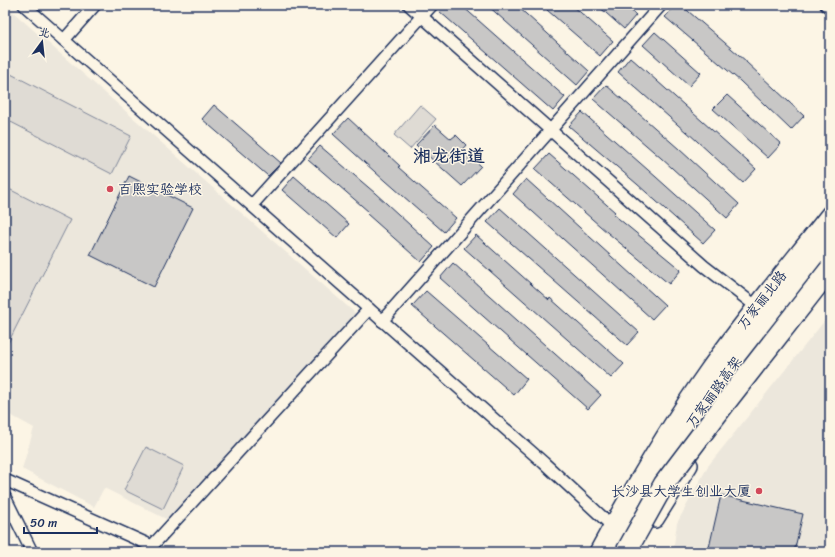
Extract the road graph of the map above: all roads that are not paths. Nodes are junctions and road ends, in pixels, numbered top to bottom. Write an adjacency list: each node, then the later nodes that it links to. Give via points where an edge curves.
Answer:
1 (24, 5): 9 (street)
2 (95, 5): 9 (street)
3 (409, 5): 8 (street)
4 (432, 5): 8 (street)
5 (661, 5): 10 (street)
6 (826, 5): 7 (street)
7 (830, 8)
8 (422, 16): 10 (street); 11 (street)
9 (64, 40): 11 (street)
10 (550, 131): 16 (street, via 704,266); 18 (street)
11 (252, 205): 17 (street)
12 (830, 214): 16 (main road, 万家丽北路)
13 (830, 240): 24 (highway, 万家丽路高架, via 713,392 654,479)
14 (830, 269): 25 (highway, 万家丽路高架, bridge, via 664,484)
15 (830, 281): 26 (main road, via 693,458)
16 (757, 307): 21 (main road, 万家丽北路, via 708,371 667,432)
17 (369, 309): 18 (street); 19 (street, via 152,546)
18 (382, 321): 21 (street, via 544,462)
19 (5, 480)
20 (5, 497): 22 (street)
21 (612, 526): 23 (main road, 万家丽北路)
22 (32, 552)
23 (598, 552)
24 (612, 552)
25 (626, 552)
26 (636, 552)

